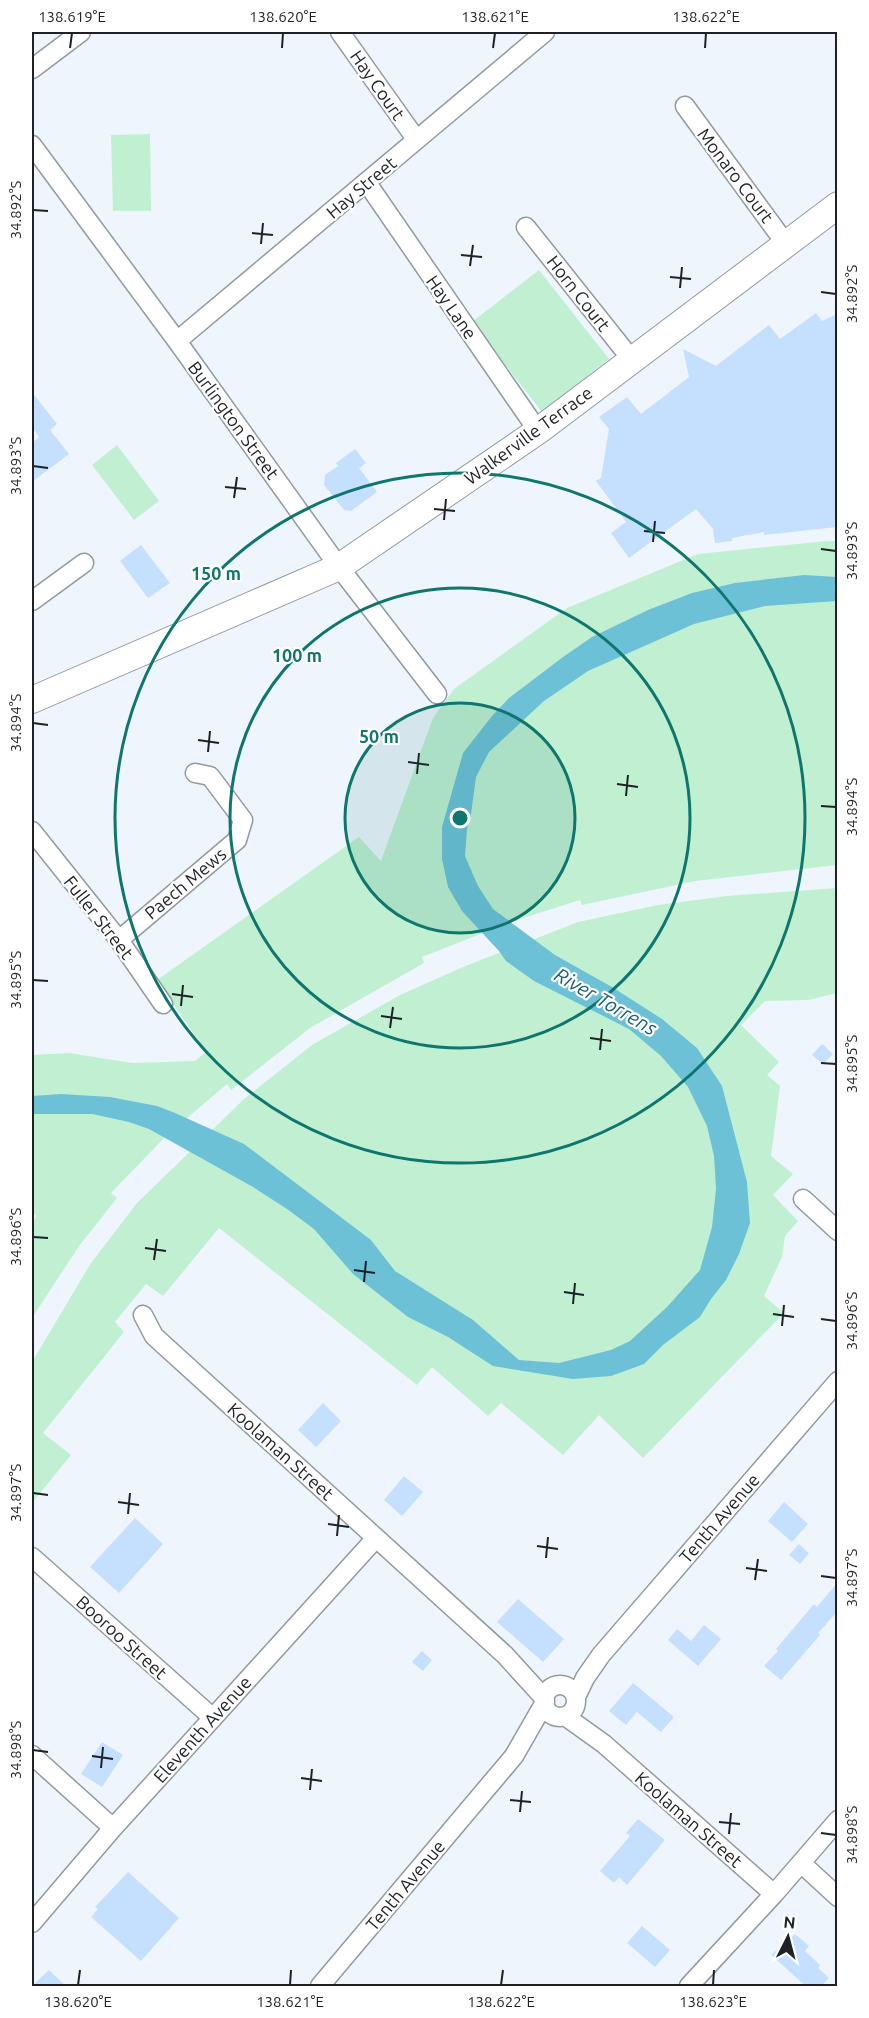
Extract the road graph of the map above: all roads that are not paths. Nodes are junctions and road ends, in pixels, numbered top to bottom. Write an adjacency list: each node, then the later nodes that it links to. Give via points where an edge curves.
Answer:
1 (81, 32): 4 (street)
2 (340, 32): 6 (street, Hay Court)
3 (545, 32): 6 (street, Hay Street)
4 (32, 69)
5 (685, 106): 11 (street, Monaro Court)
6 (416, 139): 8 (street, Hay Street)
7 (32, 145): 12 (street, Burlington Street)
8 (367, 183): 12 (street, Hay Street); 14 (street, Hay Lane)
9 (837, 205): 11 (street, Walkerville Terrace)
10 (526, 227): 13 (street, Horn Court)
11 (786, 244): 13 (street, Walkerville Terrace)
12 (177, 341): 16 (street, Burlington Street)
13 (632, 360): 14 (street, Walkerville Terrace)
14 (538, 431): 16 (street, Walkerville Terrace)
15 (84, 563): 17 (street)
16 (339, 567): 18 (street, Burlington Street); 19 (street, Walkerville Terrace)
17 (32, 601)
18 (437, 694)
19 (32, 700)
20 (195, 773): 22 (street, Paech Mews, via 210,776 243,820 237,840)
21 (32, 831): 22 (street, Fuller Street)
22 (119, 940): 23 (street, Fuller Street)
23 (163, 1004)
24 (803, 1199): 25 (street)
25 (837, 1231)
26 (143, 1315): 28 (street, Koolaman Street, via 154,1336)
27 (837, 1381): 30 (street, Tenth Avenue)
28 (376, 1538): 30 (street, Koolaman Street); 31 (street, Eleventh Avenue)
29 (32, 1557): 31 (street, Booroo Street)
30 (560, 1701): 36 (street, Koolaman Street); 39 (street, Tenth Avenue, via 538,1737 513,1756)
31 (213, 1718): 34 (street, Eleventh Avenue)
32 (32, 1755): 34 (street)
33 (837, 1820): 35 (street)
34 (113, 1828): 38 (street, Eleventh Avenue)
35 (801, 1863): 36 (street); 37 (street)
36 (774, 1894): 40 (street)
37 (837, 1898)
38 (32, 1923)
39 (320, 1986)
40 (689, 1986)

